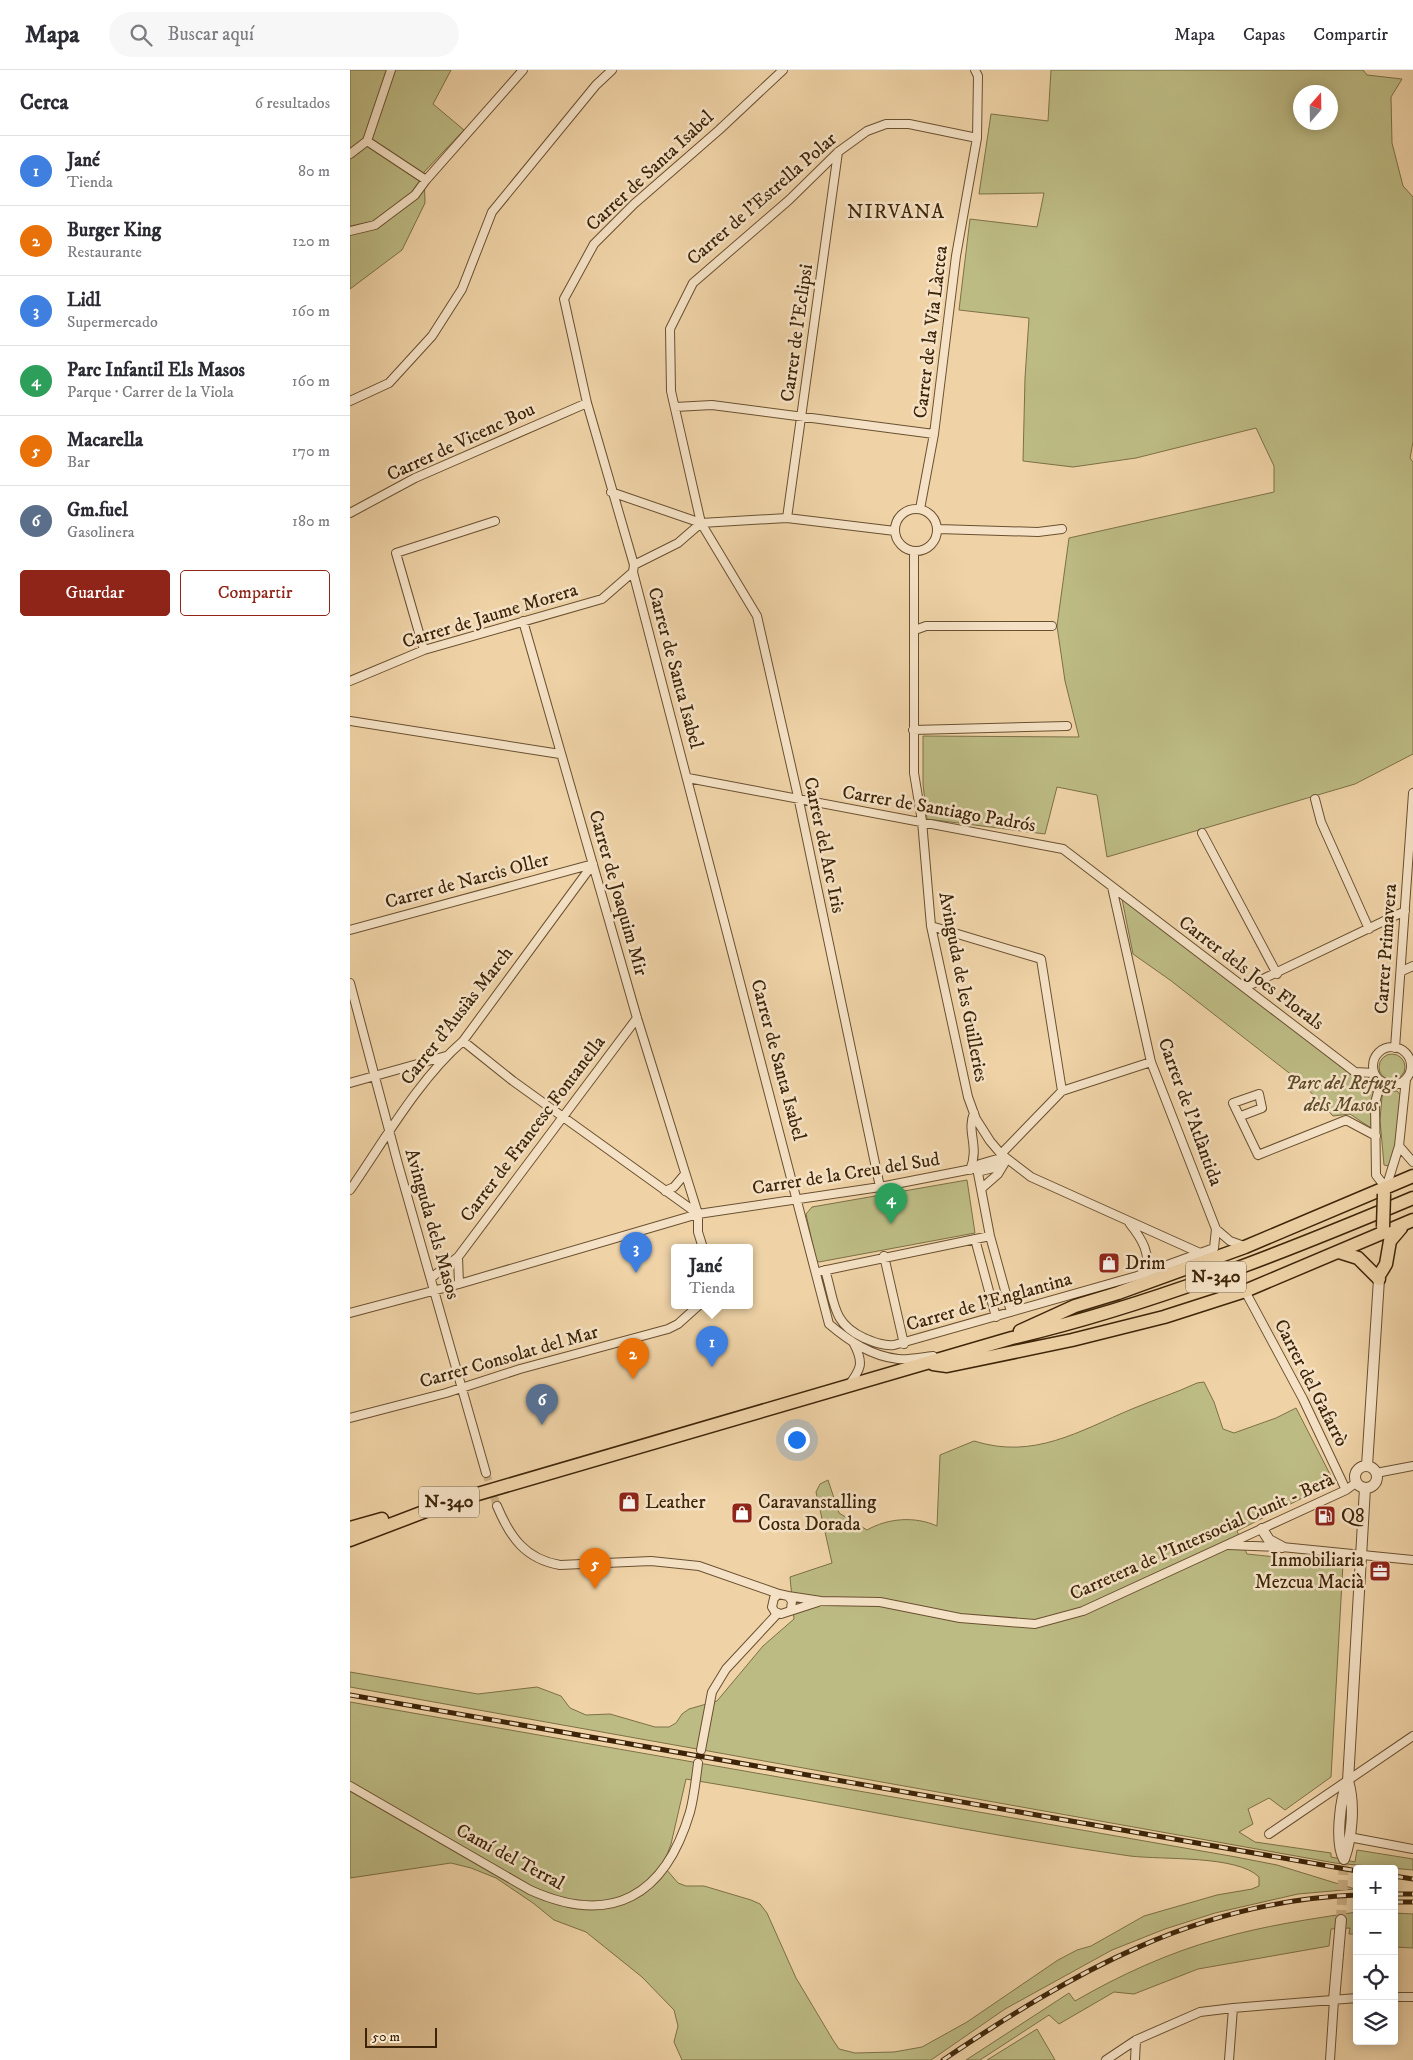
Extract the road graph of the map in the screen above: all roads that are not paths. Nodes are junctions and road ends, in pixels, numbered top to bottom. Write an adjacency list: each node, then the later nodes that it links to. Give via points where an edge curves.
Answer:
1 (391, 70): 7 (street)
2 (523, 70): 10 (street)
3 (612, 70): 12 (street, via 590,92 492,212 462,290 432,336 389,383)
4 (783, 70): 13 (street, Carrer de Santa Isabel, via 594,244 564,299)
5 (975, 70): 6 (street, Carrer de la Via Làctea, via 978,76)
6 (978, 138): 8 (street, Carrer de l'Estrella Polar, via 909,124 886,124 867,131); 16 (street, Carrer de la Via Làctea, via 956,256)
7 (367, 141): 9 (street); 10 (street)
8 (838, 152): 14 (street, Carrer de l'Estrella Polar, via 789,200 692,283 670,329 671,391); 15 (street, Carrer de l'Eclipsi)
9 (350, 154)
10 (426, 180): 11 (street, via 415,195 375,225)
11 (350, 231)
12 (350, 401)
13 (587, 402): 17 (street, Carrer de Santa Isabel); 19 (street, Carrer de Vicenc Bou, via 415,478)
14 (676, 407): 15 (street, via 712,405); 22 (street, Carrer de l'Estrella Polar)
15 (801, 417): 16 (street); 20 (street, Carrer de l'Eclipsi)
16 (934, 434): 18 (street, Carrer de la Via Làctea)
17 (611, 492): 22 (street); 27 (street, Carrer de Santa Isabel)
18 (920, 509): 23 (street, via 933,517); 25 (street, via 903,513)
19 (350, 514)
20 (787, 518): 22 (street); 25 (street)
21 (495, 521): 31 (street, via 396,553)
22 (700, 523): 27 (street, Carrer de Jaume Morera, via 678,544); 40 (street, Carrer del Arc Iris, via 757,616)
23 (938, 529): 24 (street, via 1038,532); 26 (street, via 934,543)
24 (1062, 529)
25 (895, 531): 26 (street, via 903,546)
26 (914, 551): 30 (street, Avinguda de les Guilleries)
27 (634, 568): 28 (street, Carrer de Jaume Morera, via 602,599); 37 (street, Carrer de Santa Isabel)
28 (522, 621): 31 (street, Carrer de Jaume Morera); 36 (street, Carrer de Joaquim Mir)
29 (1052, 626): 30 (street, via 926,626)
30 (915, 630): 35 (street, Avinguda de les Guilleries)
31 (424, 650): 32 (street, Carrer de Jaume Morera)
32 (350, 681)
33 (350, 721): 36 (street)
34 (1067, 726): 35 (street)
35 (913, 730): 41 (street, Avinguda de les Guilleries, via 914,773)
36 (560, 754): 43 (street, Carrer de Joaquim Mir)
37 (688, 778): 40 (street, Carrer de Santiago Padrós); 83 (street, Carrer de Santa Isabel)
38 (1413, 793): 45 (street, Carrer Primavera)
39 (1315, 799): 47 (street, via 1321,822)
40 (799, 801): 41 (street, Carrer de Santiago Padrós); 77 (street, Carrer del Arc Iris)
41 (922, 822): 44 (street, Carrer de Santiago Padrós, via 1063,849); 46 (street, Avinguda de les Guilleries)
42 (1202, 833): 51 (street)
43 (593, 864): 48 (street, Carrer de Narcis Oller); 54 (street, Carrer de Joaquim Mir); 55 (street, Carrer d'Ausiàs March)
44 (1112, 888): 53 (street, Carrer dels Jocs Florals); 58 (street, Carrer de l'Atlàntida)
45 (1405, 911): 47 (street); 50 (street, Carrer Primavera)
46 (931, 926): 64 (street, via 1041,959); 65 (street, Avinguda de les Guilleries)
47 (1369, 928): 51 (street)
48 (350, 930)
49 (1413, 966): 50 (street)
50 (1402, 971): 56 (street, Carrer Primavera)
51 (1277, 974): 53 (street)
52 (350, 983): 61 (street, Avinguda dels Masos)
53 (1246, 987): 59 (street, Carrer dels Jocs Florals, via 1355,1072)
54 (638, 1018): 67 (street, Carrer de Francesc Fontanella); 75 (street, Carrer de Joaquim Mir)
55 (463, 1041): 57 (street, Carrer d'Ausiàs March); 67 (street)
56 (1395, 1048): 59 (street, via 1386,1048 1376,1056); 60 (street, via 1407,1055)
57 (446, 1056): 61 (street); 68 (street, Carrer d'Ausiàs March)
58 (1151, 1062): 64 (street); 87 (street, Carrer de l'Atlàntida)
59 (1374, 1073): 62 (street)
60 (1410, 1074): 62 (street, via 1394,1085); 70 (street)
61 (374, 1076): 63 (street); 68 (street, Avinguda dels Masos)
62 (1381, 1082): 69 (street, via 1375,1103)
63 (350, 1083)
64 (1062, 1091): 71 (street)
65 (974, 1113): 71 (street, Avinguda de les Guilleries, via 982,1130); 74 (street, via 971,1121 976,1152)
66 (1241, 1116): 69 (street, via 1258,1155 1346,1120)
67 (562, 1117): 80 (street); 97 (street, Carrer de Francesc Fontanella)
68 (389, 1132): 79 (street, Carrer d'Ausiàs March); 102 (street, Avinguda dels Masos)
69 (1376, 1136): 81 (street, via 1376,1175)
70 (1399, 1146): 72 (street); 81 (street)
71 (1004, 1157): 73 (street); 74 (street, Carrer de la Creu del Sud); 85 (street, Avinguda de les Guilleries, via 1030,1177)
72 (1413, 1162)
73 (1002, 1166): 74 (street, Carrer de la Creu del Sud, via 981,1171); 78 (street)
74 (973, 1169): 77 (street, Carrer de la Creu del Sud); 78 (street)
75 (685, 1174): 80 (street, via 674,1187); 84 (street, Carrer de Joaquim Mir)
76 (1413, 1176): 81 (main road)
77 (880, 1187): 83 (street, Carrer de la Creu del Sud)
78 (982, 1188): 89 (street)
79 (350, 1190)
80 (665, 1190): 84 (street)
81 (1385, 1191): 88 (main road, bridge); 92 (main road, via 1365,1195)
82 (1413, 1198): 111 (main road, N-340, via 1214,1278)
83 (797, 1199): 84 (street, Carrer de la Creu del Sud); 100 (street, Carrer de Santa Isabel)
84 (698, 1214): 91 (street); 103 (street, Carrer de la Creu del Sud)
85 (1129, 1222): 95 (street, Avinguda de les Guilleries); 99 (street, via 1145,1248)
86 (1409, 1222): 88 (main road); 101 (main road, via 1390,1240 1386,1264)
87 (1216, 1229): 92 (street, via 1230,1241); 93 (street, Carrer de l'Atlàntida)
88 (1382, 1230): 94 (main road); 101 (main road)
89 (990, 1236): 90 (street); 108 (street)
90 (974, 1239): 96 (street); 110 (street)
91 (702, 1244)
92 (1245, 1247): 93 (main road)
93 (1216, 1252): 95 (street, Carrer de l'Englantina); 104 (main road)
94 (1339, 1252): 101 (main road, via 1358,1258); 106 (main road)
95 (1200, 1253): 99 (street, Carrer de l'Englantina)
96 (884, 1256): 98 (street); 113 (street)
97 (458, 1257): 102 (street, Carrer de Francesc Fontanella); 103 (street)
98 (826, 1270): 100 (street); 113 (street, Carrer de l'Englantina, via 838,1316 844,1326 884,1346)
99 (1146, 1271): 104 (street); 108 (street, Carrer de l'Englantina)
100 (815, 1273): 112 (street, Carrer de Santa Isabel, via 829,1324)
101 (1379, 1277): 119 (street)
102 (432, 1278): 105 (street, Avinguda dels Masos)
103 (459, 1284): 105 (street, Carrer de la Creu del Sud)
104 (1142, 1284): 111 (main road, via 1075,1306 1026,1327)
105 (435, 1290): 109 (street, Carrer de la Creu del Sud); 117 (street, Avinguda dels Masos)
106 (1245, 1291): 115 (main road, via 1164,1317 1072,1340 947,1366); 124 (street, Carrer del Gafarrò, via 1303,1399)
107 (695, 1309): 117 (street, Carrer Consolat del Mar, via 668,1330 520,1369)
108 (1011, 1312): 110 (street, Carrer de l'Englantina)
109 (350, 1314)
110 (996, 1317): 113 (street, Carrer de l'Englantina)
111 (1012, 1338): 114 (main road, N-340)
112 (854, 1344): 114 (street, Carrer de Santa Isabel, via 898,1359 934,1356); 116 (street, via 861,1364)
113 (904, 1344)
114 (943, 1359): 115 (main road, N-340)
115 (928, 1363): 116 (main road, N-340)
116 (848, 1386): 126 (main road, N-340, via 446,1503)
117 (462, 1388): 118 (street, Carrer Consolat del Mar); 122 (street, Avinguda dels Masos)
118 (350, 1418)
119 (1367, 1466): 121 (street); 123 (street, via 1357,1472)
120 (1413, 1466): 121 (street)
121 (1376, 1472): 123 (street, via 1375,1484)
122 (486, 1473)
123 (1361, 1485): 124 (street, Carretera de l'Intersocial Cunit - Berà); 132 (street)
124 (1346, 1490): 128 (street, Carretera de l'Intersocial Cunit - Berà)
125 (497, 1506): 134 (street, via 514,1540 539,1558 566,1564 652,1561 699,1566)
126 (397, 1521): 127 (main road, via 381,1519); 129 (main road, N-340)
127 (350, 1528)
128 (1262, 1529): 130 (street, Carretera de l'Intersocial Cunit - Berà); 131 (street, via 1269,1540)
129 (350, 1540)
130 (1224, 1545): 131 (street); 138 (street, Carretera de l'Intersocial Cunit - Berà, via 1083,1611 1035,1624 960,1618 880,1602)
131 (1282, 1547): 132 (street)
132 (1362, 1554): 133 (street); 144 (street)
133 (1413, 1560)
134 (758, 1587): 135 (street); 137 (street)
135 (779, 1594): 136 (street); 137 (street)
136 (788, 1596): 138 (street, Carretera de l'Intersocial Cunit - Berà); 139 (street, via 792,1601)
137 (772, 1600): 140 (street, via 773,1610)
138 (821, 1601): 139 (street, Carretera de l'Intersocial Cunit - Berà)
139 (791, 1609): 140 (street)
140 (778, 1614): 142 (street, via 726,1669 712,1692)
141 (1413, 1736): 144 (street)
142 (701, 1750)
143 (698, 1763): 145 (street, Camí del Terral, via 690,1812 673,1855 661,1874 645,1889 622,1901 604,1905 555,1902)
144 (1348, 1781): 146 (street); 147 (street); 148 (street, via 1351,1805)
145 (350, 1786)
146 (1344, 1794): 148 (street, via 1345,1830); 148 (street, via 1339,1850 1344,1859)
147 (1269, 1834)
148 (1349, 1838): 149 (street)
149 (1413, 1849)
150 (1341, 1920): 154 (street)
151 (1413, 1996): 152 (street)
152 (1398, 1997)
153 (1353, 1998): 154 (street)
154 (1334, 2000): 155 (street); 160 (street)
155 (1233, 2008): 156 (street, via 1200,2012); 159 (street)
156 (1136, 2040): 157 (street); 158 (street)
157 (1106, 2060)
158 (1135, 2060)
159 (1229, 2060)
160 (1330, 2060)

